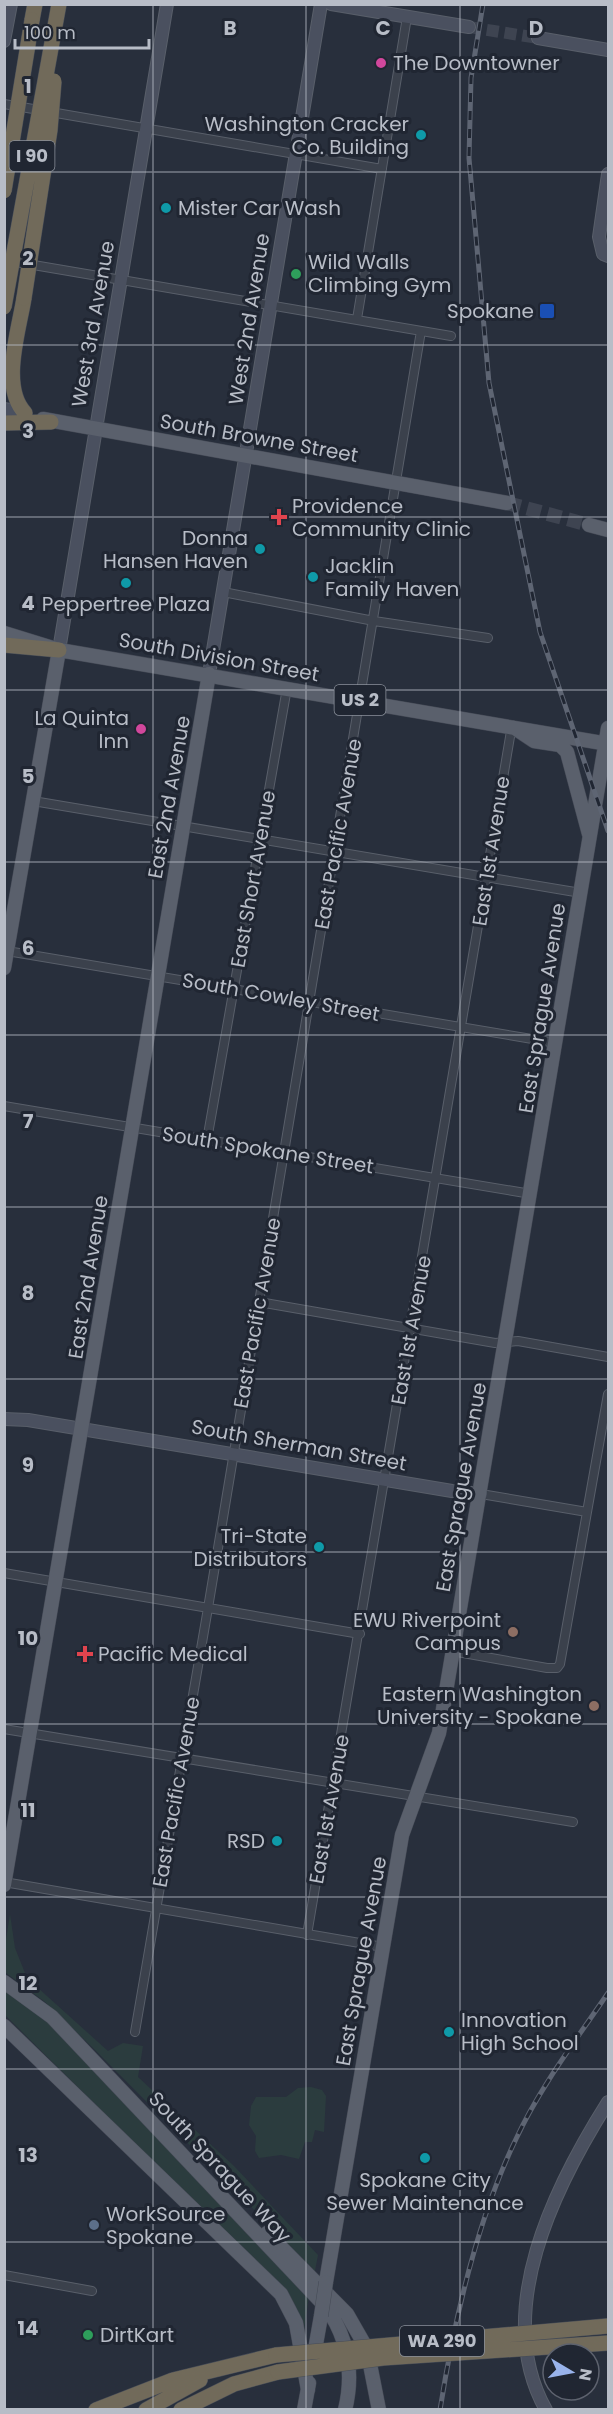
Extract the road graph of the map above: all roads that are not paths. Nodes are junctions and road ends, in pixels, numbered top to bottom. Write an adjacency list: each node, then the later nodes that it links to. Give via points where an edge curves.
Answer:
1 (11, 4): 11 (main road)
2 (35, 4): 8 (highway, I 90)
3 (60, 4): 24 (highway, I 90, bridge); 29 (highway, bridge, via 50,130 11,378 15,399)
4 (167, 4): 14 (main road, West 3rd Avenue)
5 (321, 4): 16 (main road, West 2nd Avenue)
6 (331, 4): 7 (main road)
7 (407, 17): 9 (main road); 17 (street)
8 (32, 20): 15 (highway, bridge); 19 (highway, I 90, bridge)
9 (469, 27)
10 (538, 38): 12 (main road)
11 (4, 41)
12 (609, 50)
13 (4, 104): 14 (street)
14 (146, 129): 16 (street); 22 (main road, West 3rd Avenue)
15 (4, 148)
16 (296, 154): 17 (street); 23 (main road, West 2nd Avenue)
17 (382, 169): 25 (street)
18 (609, 174): 20 (main road, via 598,237 603,254)
19 (4, 191)
20 (609, 256)
21 (4, 260): 22 (street)
22 (120, 280): 23 (street); 32 (main road, West 3rd Avenue)
23 (271, 305): 25 (street); 33 (main road, West 2nd Avenue)
24 (4, 307)
25 (357, 320): 26 (street)
26 (421, 331): 27 (street); 34 (street, East Pacific Avenue)
27 (451, 336)
28 (4, 409): 29 (main road, South Browne Street)
29 (25, 413): 30 (main road, South Browne Street)
30 (51, 422): 31 (highway); 32 (main road, South Browne Street)
31 (4, 423)
32 (95, 429): 33 (main road, South Browne Street); 43 (main road, West 3rd Avenue)
33 (246, 457): 34 (main road, South Browne Street); 38 (main road, West 2nd Avenue)
34 (396, 482): 35 (main road, South Browne Street); 39 (street, East Pacific Avenue)
35 (507, 503)
36 (589, 525): 37 (main road)
37 (609, 530)
38 (223, 592): 39 (street); 44 (main road, West 2nd Avenue)
39 (374, 621): 41 (street); 46 (street, East Pacific Avenue)
40 (4, 633): 43 (main road, South Division Street / US 2)
41 (488, 638)
42 (4, 645): 43 (highway)
43 (59, 650): 44 (main road, South Division Street / US 2); 52 (main road)
44 (209, 675): 45 (main road, South Division Street / US 2); 53 (main road, East 2nd Avenue)
45 (287, 688): 46 (main road, South Division Street / US 2); 54 (street, East Short Avenue)
46 (361, 700): 47 (main road, South Division Street / US 2); 56 (street, East Pacific Avenue)
47 (512, 726): 49 (main road, South Division Street / US 2); 55 (main road, via 534,741 566,750); 57 (street, East 1st Avenue)
48 (609, 728): 49 (main road, East Sprague Avenue)
49 (607, 743): 51 (main road, East Sprague Avenue)
50 (609, 775): 51 (main road)
51 (598, 792): 55 (main road, East Sprague Avenue)
52 (33, 801): 53 (street); 59 (main road)
53 (183, 826): 54 (street); 61 (main road, East 2nd Avenue)
54 (260, 838): 56 (street); 62 (street, East Short Avenue)
55 (590, 841): 58 (main road, East Sprague Avenue)
56 (335, 850): 57 (street); 63 (street, East Pacific Avenue)
57 (487, 877): 58 (street); 64 (street, East 1st Avenue)
58 (581, 893): 65 (main road, East Sprague Avenue)
59 (7, 951): 60 (main road); 61 (street, South Cowley Street)
60 (4, 968)
61 (158, 977): 62 (street, South Cowley Street); 67 (main road, East 2nd Avenue)
62 (234, 990): 63 (street, South Cowley Street); 68 (street, East Short Avenue)
63 (309, 1002): 64 (street, South Cowley Street); 69 (street, East Pacific Avenue)
64 (462, 1028): 65 (street, South Cowley Street); 70 (street, East 1st Avenue)
65 (556, 1043): 71 (main road, East Sprague Avenue)
66 (4, 1106): 67 (street, South Spokane Street)
67 (133, 1128): 68 (street, South Spokane Street); 78 (main road, East 2nd Avenue)
68 (207, 1140): 69 (street, South Spokane Street)
69 (285, 1153): 70 (street, South Spokane Street); 72 (street, East Pacific Avenue)
70 (436, 1178): 71 (street, South Spokane Street); 73 (street, East 1st Avenue)
71 (531, 1194): 74 (main road, East Sprague Avenue)
72 (259, 1302): 73 (street); 79 (street, East Pacific Avenue)
73 (411, 1329): 74 (street); 80 (street, East 1st Avenue)
74 (506, 1342): 75 (street); 81 (main road, East Sprague Avenue)
75 (609, 1357)
76 (609, 1394): 82 (street)
77 (4, 1419): 78 (main road, South Sherman Street)
78 (83, 1429): 79 (main road, South Sherman Street); 84 (main road, East 2nd Avenue)
79 (234, 1454): 80 (main road, South Sherman Street); 85 (street, East Pacific Avenue)
80 (386, 1479): 81 (main road, South Sherman Street); 86 (street, East 1st Avenue)
81 (481, 1494): 82 (street, South Sherman Street); 87 (main road, East Sprague Avenue)
82 (587, 1512): 87 (street, via 563,1657 557,1668)
83 (4, 1573): 84 (street)
84 (57, 1582): 85 (street); 89 (main road, East 2nd Avenue)
85 (208, 1608): 86 (street); 90 (street, East Pacific Avenue)
86 (360, 1634): 91 (street, East 1st Avenue)
87 (452, 1652): 92 (main road, East Sprague Avenue, via 439,1733)
88 (4, 1729): 89 (street)
89 (31, 1734): 90 (street); 94 (main road, East 2nd Avenue)
90 (182, 1758): 91 (street); 95 (street, East Pacific Avenue)
91 (334, 1784): 92 (street); 96 (street, East 1st Avenue)
92 (415, 1797): 93 (street); 97 (main road, East Sprague Avenue, via 402,1835)
93 (573, 1822)
94 (5, 1883): 95 (street)
95 (156, 1910): 96 (street); 100 (street, East Pacific Avenue)
96 (307, 1935): 97 (street)
97 (383, 1947): 108 (main road, East Sprague Avenue, bridge)
98 (4, 1982): 102 (main road, South Sprague Way, via 52,2017)
99 (4, 2026): 108 (main road, via 281,2294 296,2323)
100 (135, 2032)
101 (609, 2102): 114 (main road, via 584,2141 554,2202 529,2289 525,2340 532,2378)
102 (237, 2214): 112 (main road, South Sprague Way, via 326,2307 339,2327 349,2367); 113 (main road, via 267,2233 347,2314 367,2349)
103 (4, 2275): 104 (street)
104 (92, 2291)
105 (609, 2326): 107 (highway, WA 290, bridge, via 276,2355)
106 (609, 2343): 111 (highway, WA 290, bridge, via 383,2358 278,2372 234,2384)
107 (230, 2366): 109 (highway, via 173,2380); 110 (highway)
108 (306, 2400)
109 (96, 2409)
110 (146, 2409)
111 (181, 2409)
112 (345, 2409)
113 (379, 2409)
114 (546, 2409)

